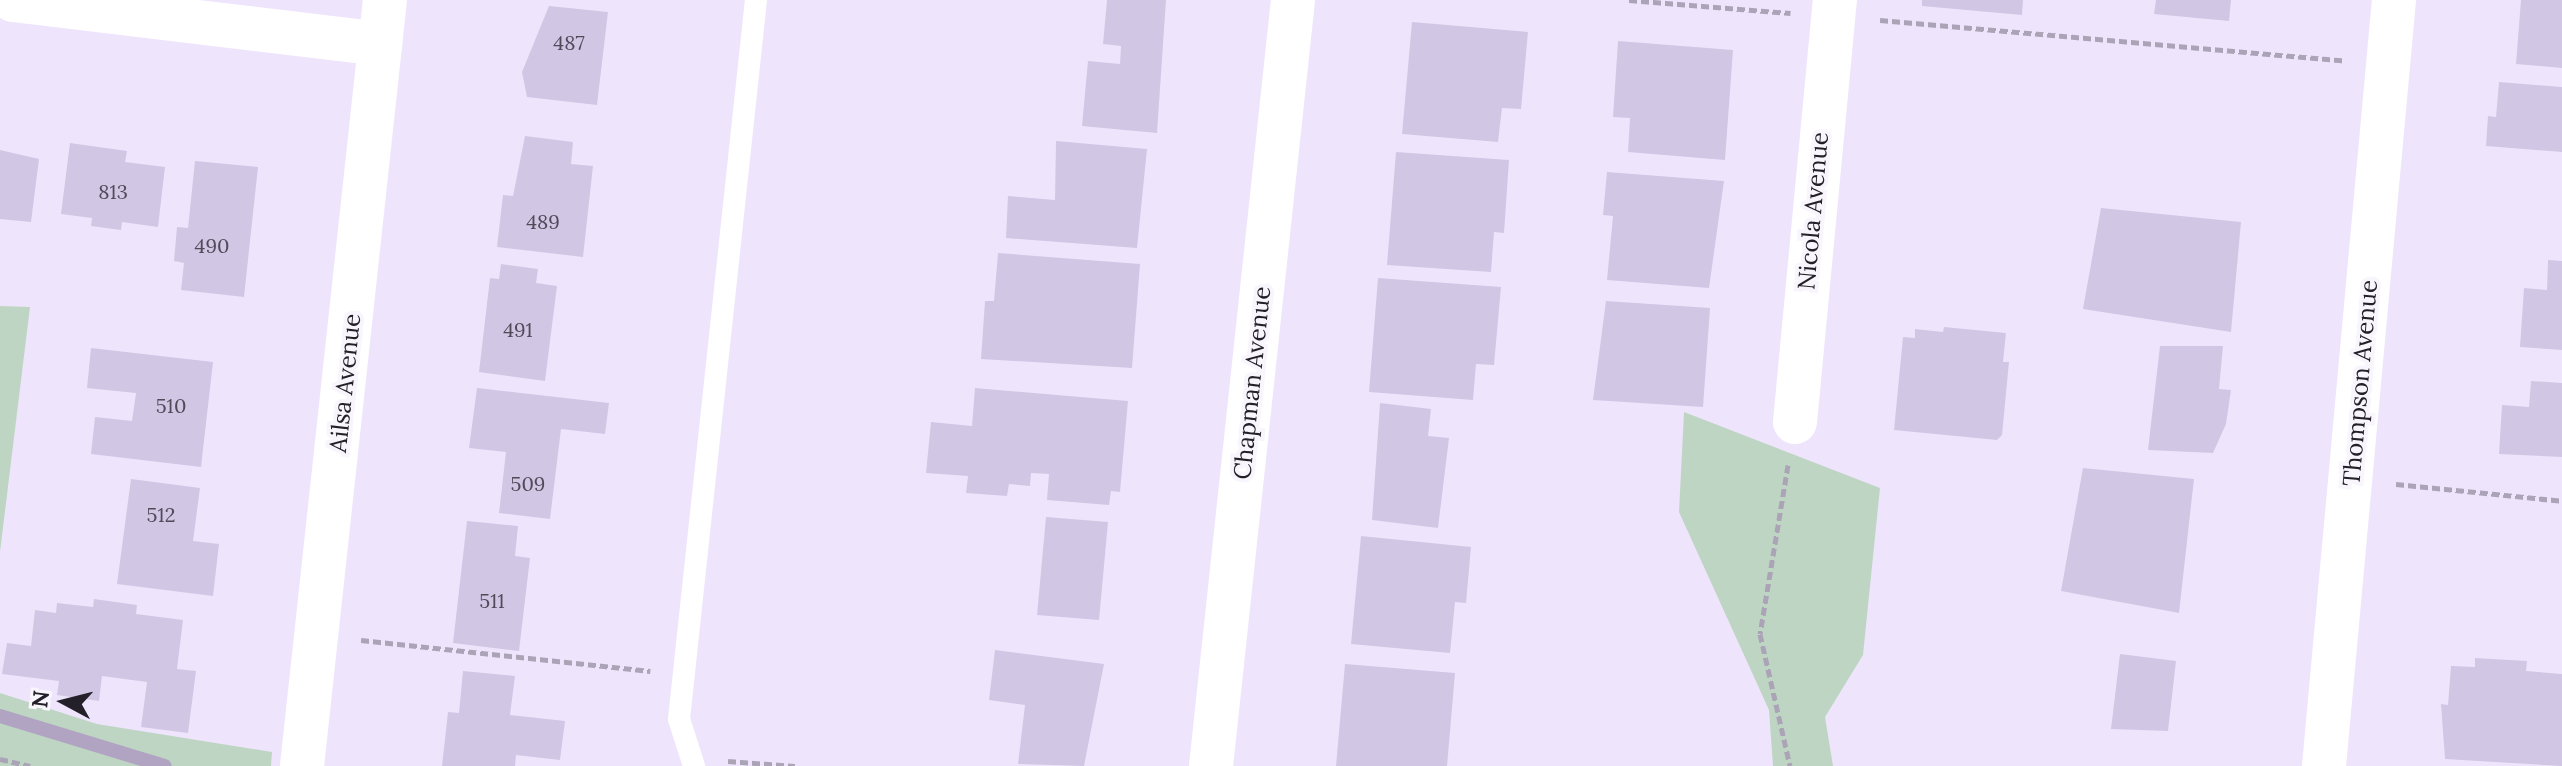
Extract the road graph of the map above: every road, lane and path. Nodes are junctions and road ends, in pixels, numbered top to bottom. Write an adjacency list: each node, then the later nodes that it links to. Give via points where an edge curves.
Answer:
1 (13, 0): 8 (street)
2 (385, 0): 8 (street, Ailsa Avenue)
3 (756, 0): 14 (lane)
4 (1293, 0): 20 (street, Chapman Avenue)
5 (1629, 0): 7 (path)
6 (2394, 0): 9 (street, Thompson Avenue)
7 (1834, 8): 9 (path); 10 (street, Nicola Avenue)
8 (380, 44): 18 (street, Ailsa Avenue)
9 (2389, 65): 11 (street, Thompson Avenue)
10 (1795, 422): 21 (path, via 1760,634)
11 (2351, 480): 12 (path); 22 (street, Thompson Avenue)
12 (2562, 501)
13 (347, 638): 14 (path)
14 (682, 675): 16 (lane, via 679,719)
15 (0, 759): 17 (path)
16 (695, 762): 19 (path)
17 (30, 766)
18 (302, 766)
19 (795, 766)
20 (1211, 766)
21 (1790, 766)
22 (2324, 766)

